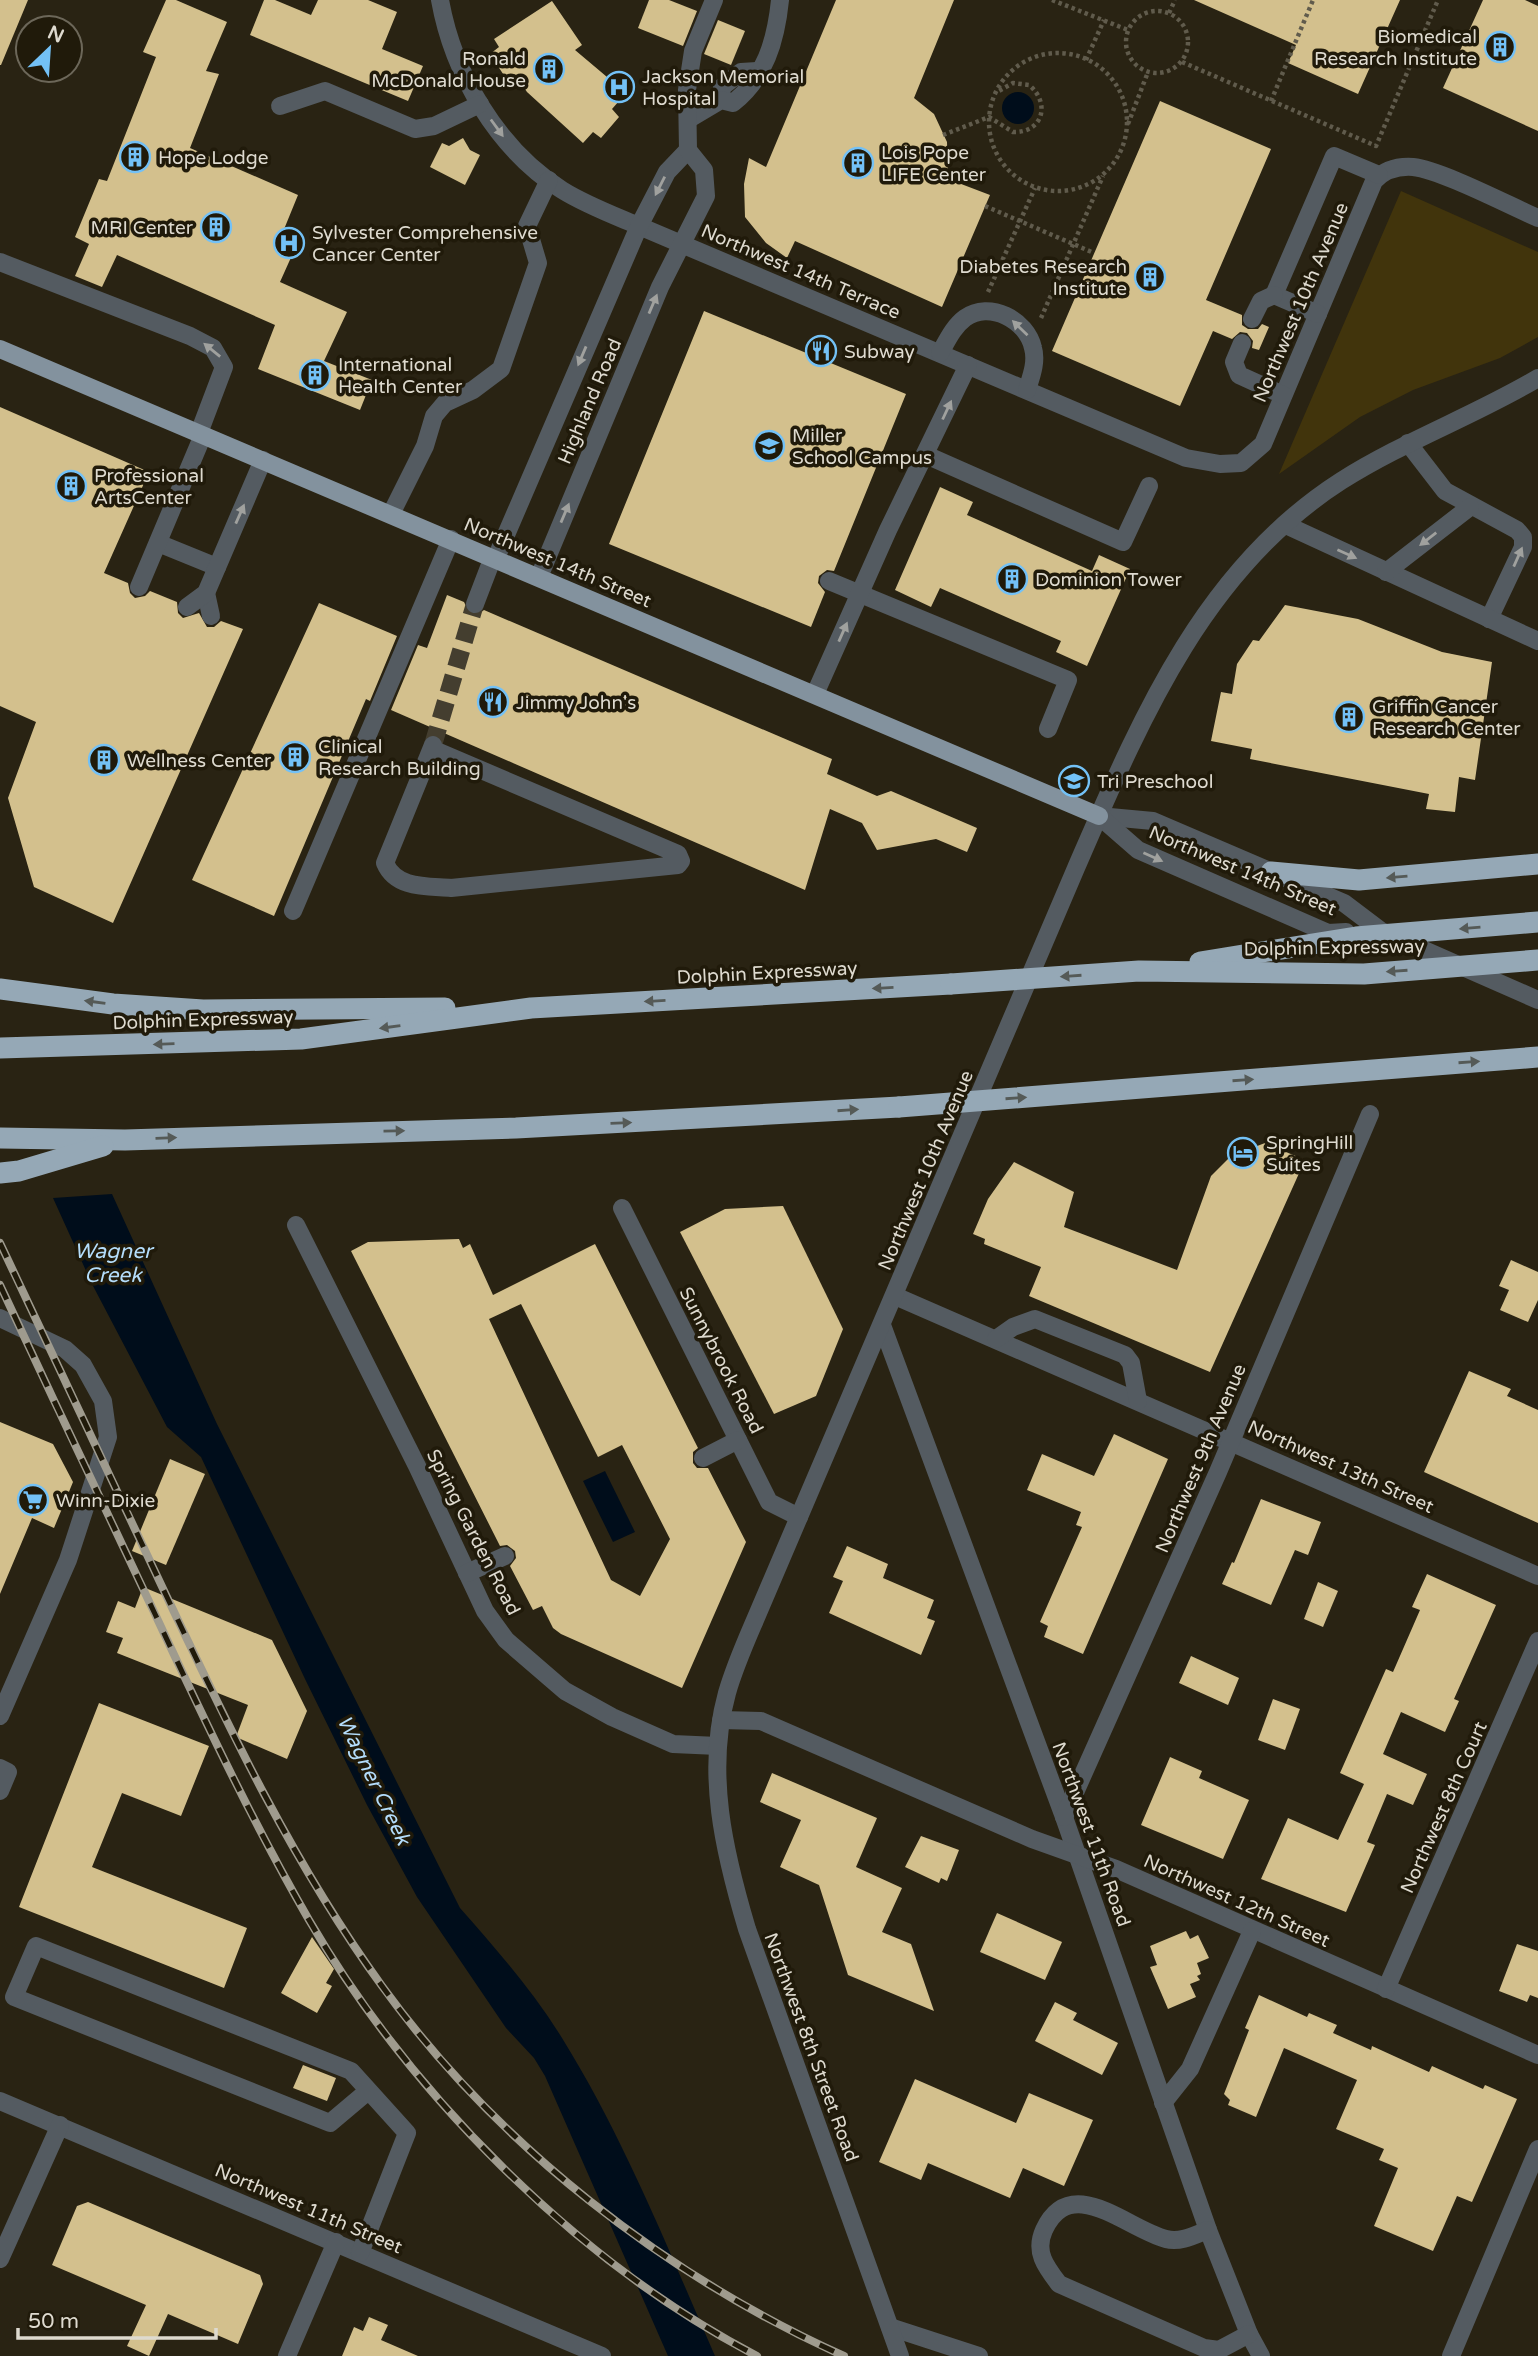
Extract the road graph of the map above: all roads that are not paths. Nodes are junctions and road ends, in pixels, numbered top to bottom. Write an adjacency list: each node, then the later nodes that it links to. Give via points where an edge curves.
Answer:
1 (440, 0): 4 (street, Northwest 14th Terrace, via 445,27)
2 (714, 0): 6 (street, via 690,64)
3 (780, 0): 6 (street, via 777,35 768,57 757,71 741,72 722,86 721,100)
4 (481, 104): 5 (street, via 434,126 415,129 325,91); 9 (street, Northwest 14th Terrace, one-way to 9, via 509,144)
5 (280, 106)
6 (689, 119): 7 (street)
7 (688, 150): 11 (street, Highland Road, one-way to 11, via 667,172); 12 (street, Highland Road, via 704,170 706,196)
8 (1379, 174): 10 (street, via 1403,167 1426,170); 14 (street, via 1334,156); 15 (street, Northwest 10th Avenue)
9 (549, 180): 11 (street, Northwest 14th Terrace); 31 (street, via 527,226 538,263 501,369 445,403 434,416 425,446)
10 (1538, 218)
11 (639, 226): 12 (street, Northwest 14th Terrace); 35 (street, Highland Road, one-way to 35)
12 (680, 243): 19 (street, Northwest 14th Terrace); 38 (street, Highland Road, one-way to 12)
13 (0, 262): 24 (street, one-way to 13, via 224,367 213,348)
14 (1274, 295): 15 (street); 16 (street, via 1261,301)
15 (1318, 314): 23 (street, Northwest 10th Avenue)
16 (1252, 319)
17 (1241, 343): 23 (street, via 1234,362 1239,375)
18 (0, 349): 24 (main road, Northwest 14th Street)
19 (940, 353): 20 (street, Northwest 14th Terrace); 22 (street, one-way to 19, via 1034,349 1028,334 1004,315 989,310 965,318)
20 (968, 365): 22 (street, Northwest 14th Terrace); 26 (street, one-way to 20)
21 (1538, 378): 25 (street)
22 (1027, 390): 28 (street, Northwest 14th Terrace, via 1186,458)
23 (1283, 395): 28 (street, Northwest 10th Avenue, via 1263,444)
24 (201, 434): 27 (main road, Northwest 14th Street); 34 (street)
25 (1408, 443): 30 (street, via 1445,491); 32 (street, via 1339,483)
26 (926, 455): 29 (street, via 1123,542); 41 (street)
27 (263, 460): 31 (main road, Northwest 14th Street); 36 (street, one-way to 27)
28 (1241, 463)
29 (1149, 486)
30 (1471, 507): 37 (street, one-way to 37); 46 (street, one-way to 30, via 1523,547 1523,537)
31 (391, 514): 33 (main road, Northwest 14th Street)
32 (1286, 525): 37 (street, one-way to 37); 51 (street, Northwest 10th Avenue, via 1227,583 1198,622 1158,691)
33 (451, 539): 35 (main road, Northwest 14th Street); 54 (street)
34 (158, 543): 36 (street); 40 (street)
35 (494, 557): 38 (main road, Northwest 14th Street); 43 (street, Highland Road)
36 (217, 567): 42 (street)
37 (1387, 572): 46 (street)
38 (539, 577): 48 (main road, Northwest 14th Street)
39 (830, 581): 41 (street)
40 (139, 587)
41 (861, 592): 48 (street, one-way to 41); 49 (street, via 1069,680)
42 (206, 593): 44 (street); 45 (street)
43 (475, 604)
44 (187, 607)
45 (211, 617)
46 (1489, 619): 47 (street)
47 (1538, 641)
48 (815, 694): 51 (main road, Northwest 14th Street)
49 (1048, 729)
50 (433, 747): 50 (street, via 385,863 389,873 401,881 451,888 678,865 681,861 678,854)
51 (1099, 816): 53 (street, Northwest 14th Street, via 1153,821); 56 (street, Northwest 14th Street, one-way to 56, via 1138,850 1328,933); 70 (street, Northwest 10th Avenue)
52 (1538, 864): 53 (highway, one-way to 53, via 1359,880)
53 (1271, 872): 56 (street, Northwest 14th Street, via 1344,903)
54 (293, 911)
55 (1538, 922): 58 (highway, one-way to 58, bridge, via 1356,937)
56 (1381, 931): 60 (street, Northwest 14th Street)
57 (1538, 960): 58 (highway, Dolphin Expressway, one-way to 58, bridge, via 1364,974)
58 (1139, 971): 61 (highway, Dolphin Expressway, one-way to 61, bridge)
59 (0, 989): 61 (highway, one-way to 59, via 203,1010)
60 (1538, 1000)
61 (531, 1008): 62 (highway, Dolphin Expressway, one-way to 62, via 301,1039)
62 (0, 1048)
63 (1538, 1057): 66 (highway, one-way to 63, bridge, via 649,1122)
64 (1370, 1114): 76 (street, Northwest 9th Avenue)
65 (0, 1138): 66 (highway)
66 (125, 1140): 67 (highway)
67 (0, 1173)
68 (622, 1208): 75 (street, Sunnybrook Road)
69 (296, 1225): 80 (street, Spring Garden Road)
70 (895, 1296): 72 (street, Northwest 10th Avenue); 73 (street, Northwest 13th Street)
71 (0, 1318): 83 (street, via 42,1336 83,1365 103,1401 107,1437 68,1560)
72 (882, 1325): 78 (street, Northwest 10th Avenue); 88 (street, Northwest 11th Road)
73 (996, 1339): 74 (street, Northwest 13th Street); 74 (street, via 1035,1319 1125,1355 1131,1363)
74 (1138, 1401): 76 (street, Northwest 13th Street)
75 (738, 1440): 77 (street); 78 (street, Sunnybrook Road, via 769,1502)
76 (1231, 1441): 81 (street, Northwest 13th Street); 88 (street, Northwest 9th Avenue)
77 (703, 1458)
78 (799, 1517): 84 (street, Northwest 10th Avenue, via 742,1652)
79 (505, 1556): 80 (street)
80 (467, 1573): 85 (street, Spring Garden Road, via 485,1611 506,1640 565,1691 673,1744)
81 (1538, 1576)
82 (1536, 1653): 91 (street, Northwest 8th Court)
83 (0, 1716)
84 (721, 1720): 85 (street, Northwest 10th Avenue); 89 (street, Northwest 12th Street, via 761,1721)
85 (718, 1746): 103 (street, Northwest 8th Street Road, via 720,1819 731,1875)
86 (0, 1768): 87 (street, via 8,1772)
87 (0, 1790)
88 (1064, 1817): 89 (street, Northwest 11th Road)
89 (1078, 1857): 90 (street, Northwest 12th Street, via 1116,1869); 95 (street, Northwest 11th Road)
90 (1252, 1931): 91 (street, Northwest 12th Street); 95 (street, via 1190,2069)
91 (1386, 1989): 92 (street, Northwest 12th Street)
92 (1538, 2055)
93 (368, 2091): 93 (street, via 351,2071 36,1946 14,1997 330,2123); 100 (street, via 407,2133)
94 (0, 2101): 96 (street, Northwest 11th Street)
95 (1163, 2103): 98 (street, Northwest 11th Road)
96 (60, 2125): 99 (street, Northwest 11th Street); 101 (street)
97 (1538, 2149): 108 (street)
98 (1208, 2230): 102 (street, Northwest 11th Road); 102 (street, via 1167,2240 1093,2206 1074,2203 1058,2211 1047,2224 1040,2253 1059,2284 1204,2348 1219,2350)
99 (337, 2242): 100 (street, Northwest 11th Street); 104 (street)
100 (360, 2253): 105 (street, Northwest 11th Street)
101 (0, 2259)
102 (1249, 2334): 107 (street, Northwest 11th Road)
103 (893, 2345): 106 (street)
104 (287, 2356)
105 (602, 2356)
106 (979, 2356)
107 (1261, 2356)
108 (1451, 2356)

